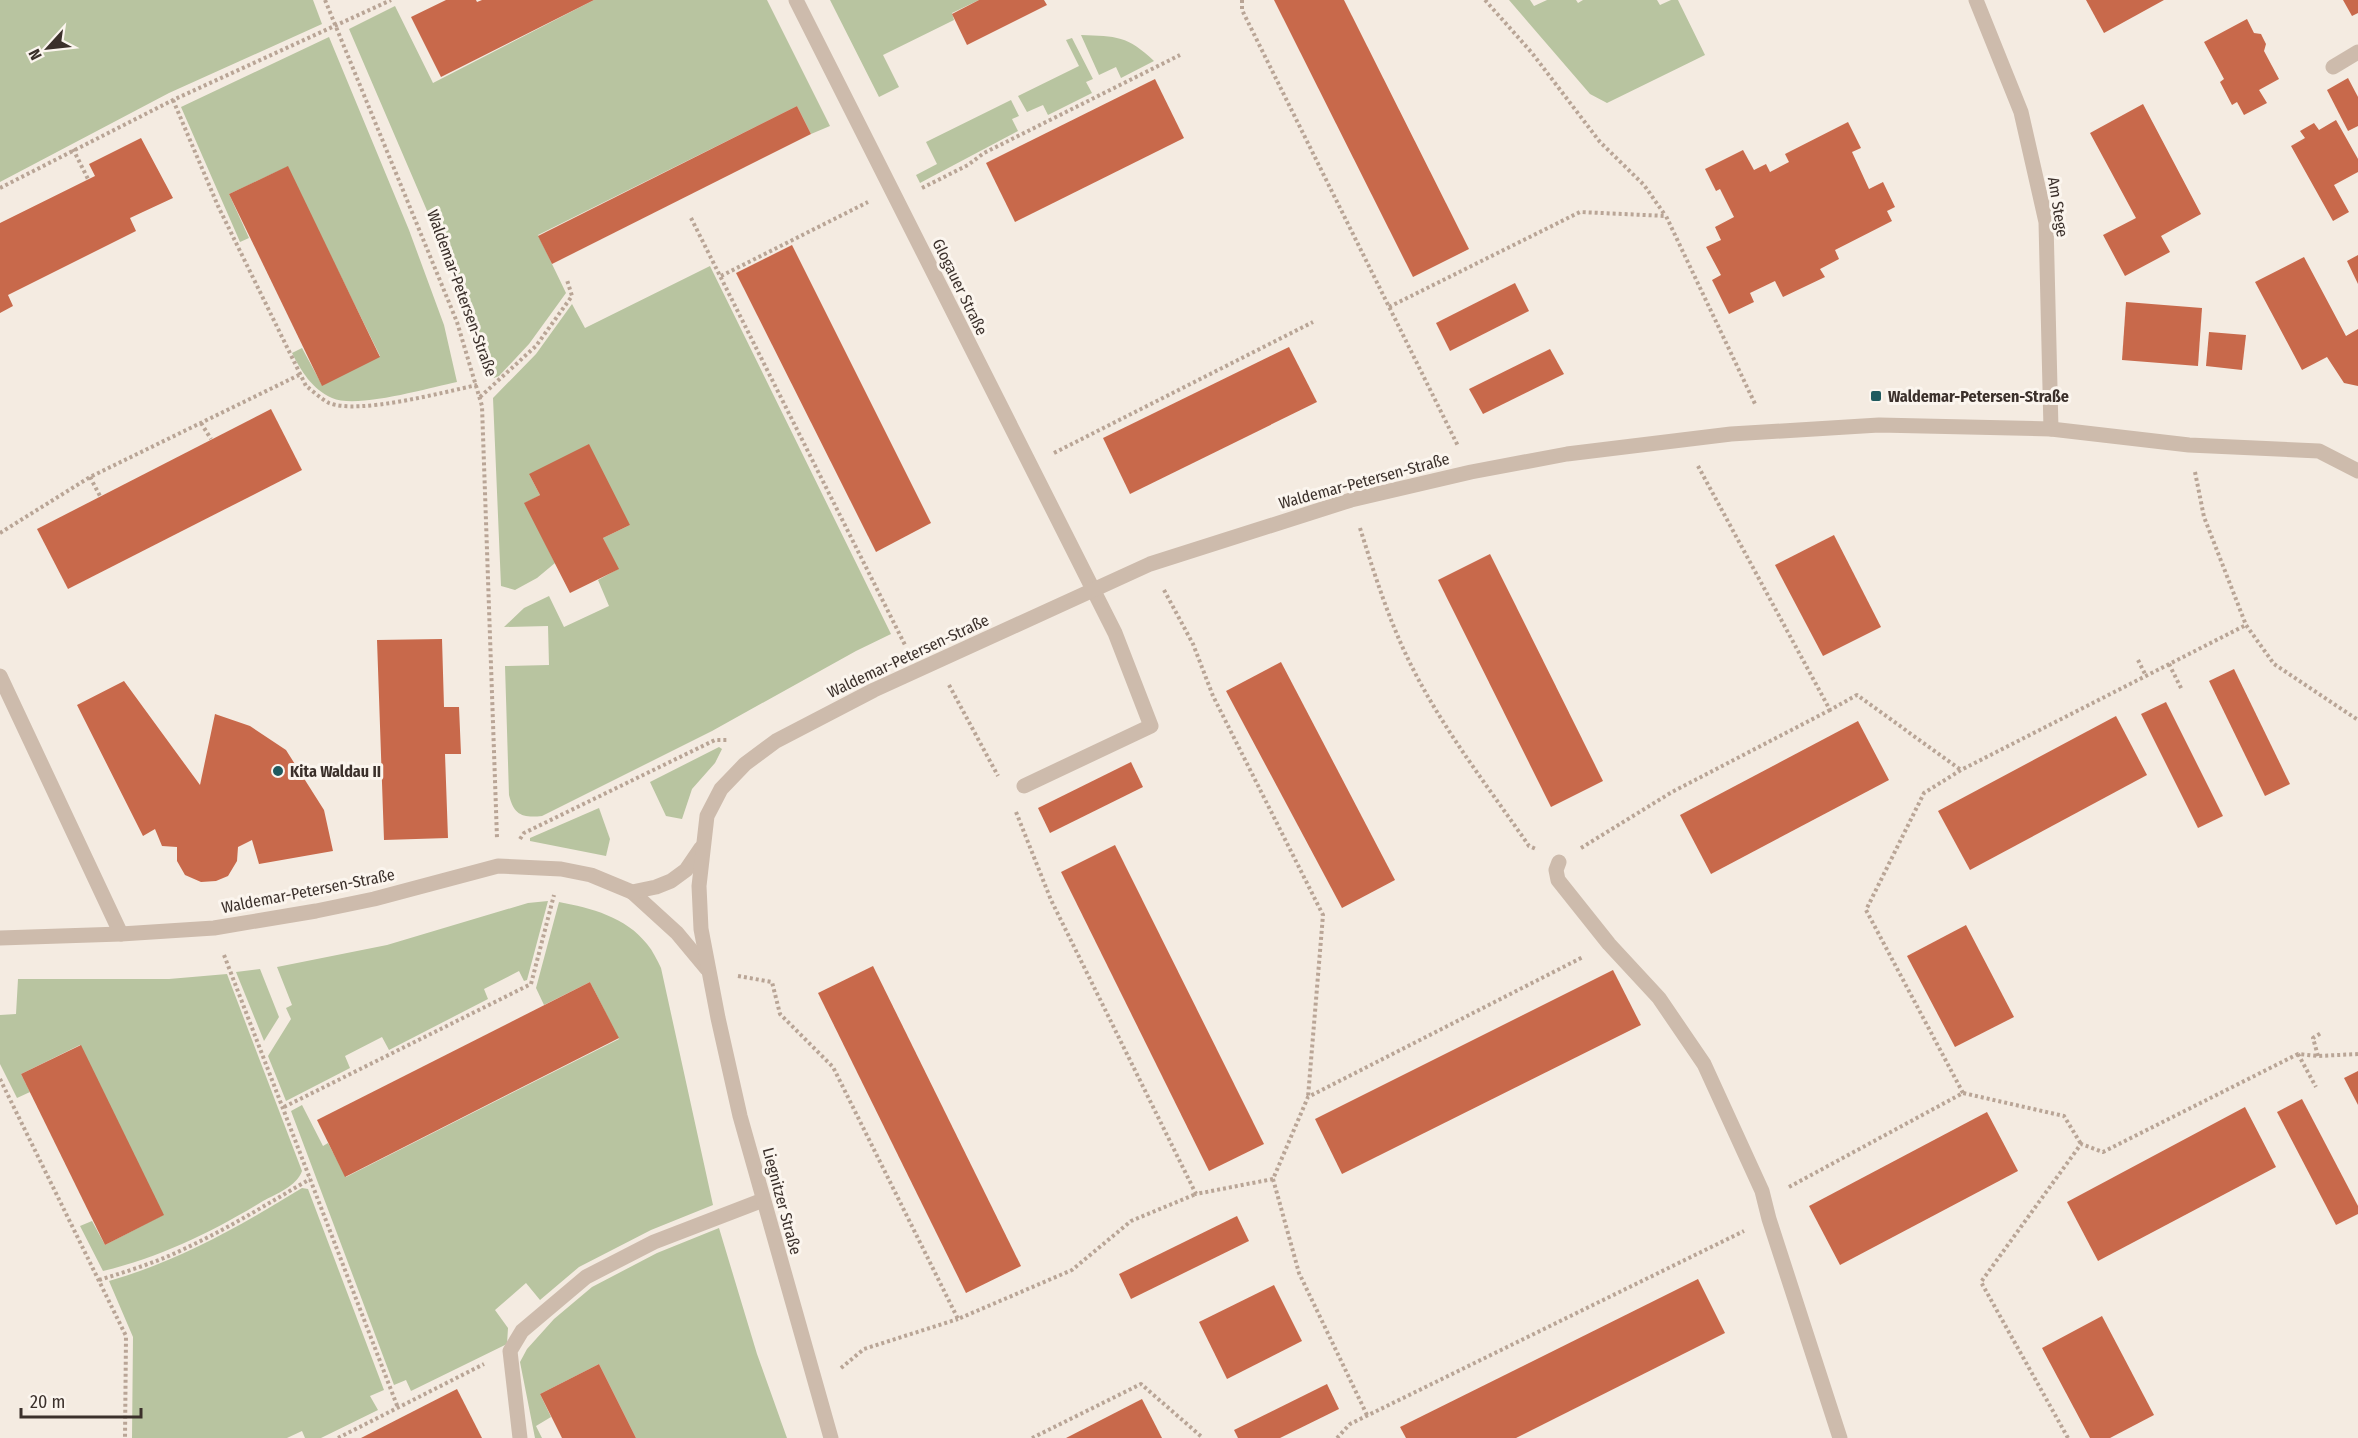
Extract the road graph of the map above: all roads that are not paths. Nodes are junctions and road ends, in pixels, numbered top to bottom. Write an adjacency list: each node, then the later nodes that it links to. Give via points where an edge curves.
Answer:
1 (796, 0): 7 (street, Glogauer Straße)
2 (1976, 0): 5 (street, Am Stege, via 2021,112 2046,222)
3 (2358, 52): 4 (street)
4 (2333, 67)
5 (2051, 429): 6 (street, Waldemar-Petersen-Straße, via 2190,445 2319,452); 7 (street, Waldemar-Petersen-Straße, via 1879,425 1767,431 1568,454 1351,500 1150,564)
6 (2358, 471)
7 (1092, 590): 9 (street, Glogauer Straße, via 1115,633 1151,726); 10 (street, Waldemar-Petersen-Straße, via 874,690 776,741 745,764 721,789 707,816)
8 (0, 676): 13 (street)
9 (1024, 786)
10 (702, 847): 12 (street, Waldemar-Petersen-Straße, via 686,870 670,881); 15 (street, Liegnitzer Straße, via 701,929)
11 (1559, 862): 19 (street, via 1558,880 1659,998 1704,1064 1765,1200)
12 (632, 892): 13 (street, Waldemar-Petersen-Straße, via 591,875 561,869 498,866 316,911 214,928); 15 (street, Liegnitzer Straße, via 677,933)
13 (122, 934): 14 (street, Waldemar-Petersen-Straße)
14 (0, 938)
15 (708, 971): 16 (street, Liegnitzer Straße)
16 (763, 1200): 17 (street, via 654,1242 586,1277 522,1331 510,1351); 18 (street, Liegnitzer Straße)
17 (520, 1438)
18 (831, 1438)
19 (1840, 1438)

